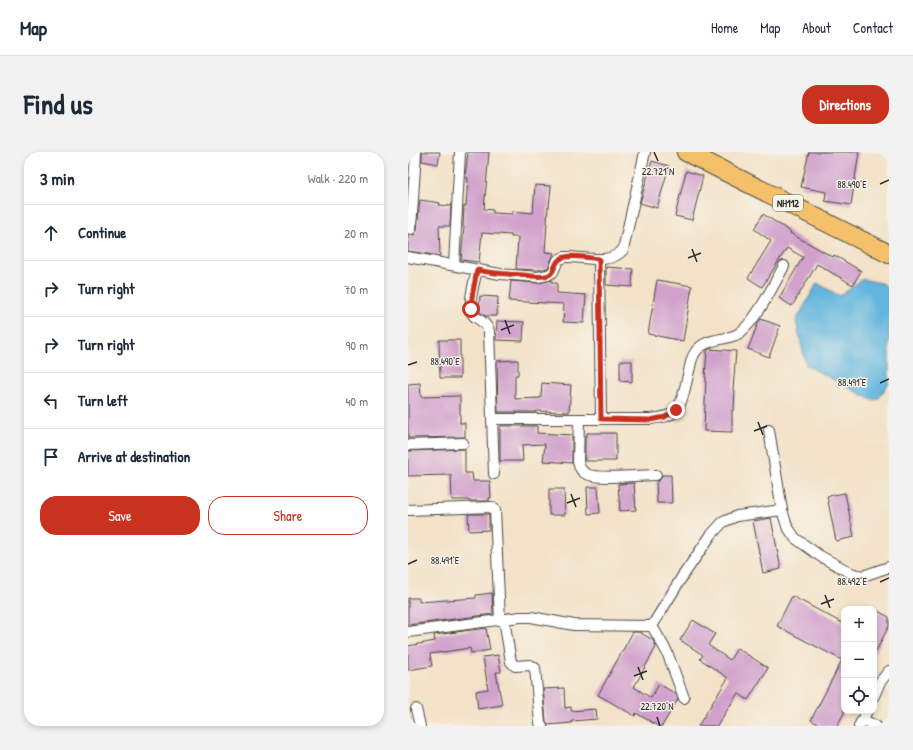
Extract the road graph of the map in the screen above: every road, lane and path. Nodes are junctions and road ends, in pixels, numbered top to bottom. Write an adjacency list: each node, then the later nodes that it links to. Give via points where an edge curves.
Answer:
1 (416, 152): 5 (street)
2 (460, 152): 9 (street)
3 (645, 152): 8 (street, via 623,250 611,259)
4 (686, 152): 6 (highway, NH112)
5 (411, 229)
6 (889, 254)
7 (408, 257): 9 (street)
8 (599, 259): 11 (street, via 564,257 558,260 553,272 538,277); 14 (street)
9 (454, 265): 11 (street)
10 (784, 266): 14 (street, via 744,330 735,336 710,342 698,348 691,360 682,399 676,410 665,417 650,420)
11 (477, 270): 12 (street, via 471,309 489,331)
12 (492, 418): 13 (street); 18 (street)
13 (578, 419): 14 (street); 19 (street, via 578,454 579,467 582,471 594,476)
14 (601, 419)
15 (769, 430): 21 (street)
16 (463, 443): 17 (street)
17 (408, 445)
18 (494, 474)
19 (656, 475)
20 (408, 510): 23 (street, via 492,507 495,510)
21 (782, 510): 22 (street, via 787,526 795,538 820,556 853,574 863,576); 24 (street, via 737,516 723,522 682,577)
22 (889, 567)
23 (502, 619): 24 (street, via 520,617 574,625); 25 (street); 32 (street, via 511,662 515,666 530,665 534,668)
24 (652, 626): 28 (street, via 667,652)
25 (408, 632)
26 (889, 670): 27 (street)
27 (877, 689)
28 (684, 698)
29 (416, 709): 31 (street)
30 (863, 719): 33 (street)
31 (420, 726)
32 (542, 726)
33 (876, 726)

